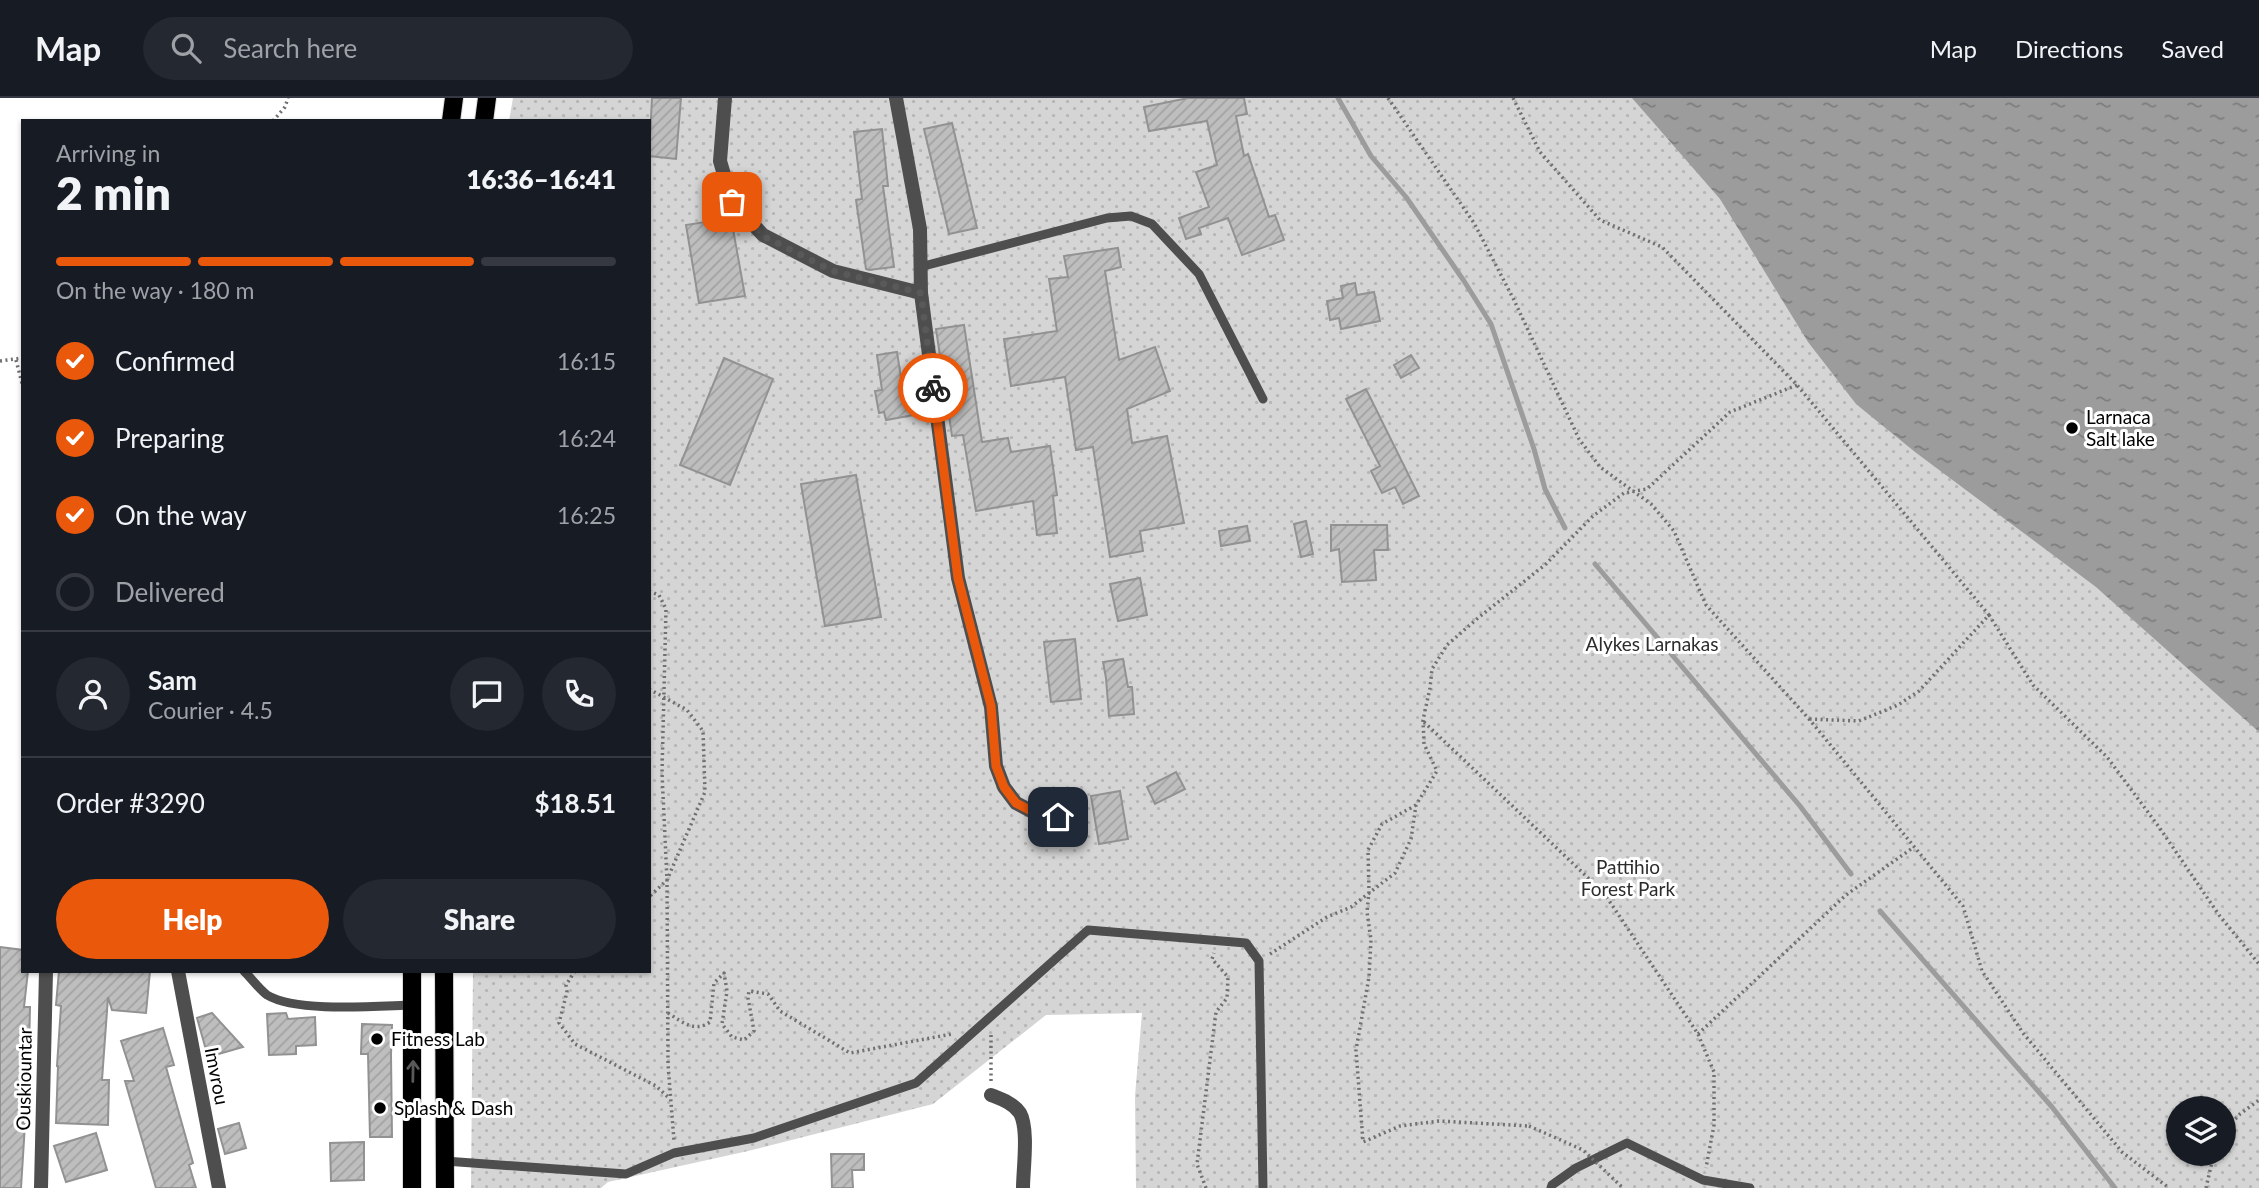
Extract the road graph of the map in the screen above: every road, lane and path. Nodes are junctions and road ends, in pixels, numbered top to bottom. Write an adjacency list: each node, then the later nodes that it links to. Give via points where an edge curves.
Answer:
1 (288, 98): 8 (path)
2 (454, 98): 9 (main road)
3 (487, 98): 10 (main road)
4 (725, 98): 12 (street, via 720,161 732,202 763,236 833,271)
5 (897, 98): 11 (street, via 920,229)
6 (1388, 98): 19 (path, via 1474,223 1579,439 1600,467)
7 (1513, 98): 17 (path, via 1540,152 1600,220 1662,247)
8 (275, 119)
9 (451, 119)
10 (484, 119)
11 (920, 267): 12 (street); 18 (lane, via 1107,218 1131,216 1152,225 1199,274)
12 (921, 293): 27 (street, via 958,578 991,706 996,766 1016,803 1058,817)
13 (21, 359): 15 (path)
14 (0, 360): 15 (path)
15 (16, 360): 16 (path)
16 (21, 379)
17 (1797, 385): 19 (path, via 1730,412 1647,489); 21 (path)
18 (1263, 399)
19 (1634, 491): 24 (path, via 1674,531 1706,605); 25 (path, via 1593,516 1546,564 1447,645 1432,669)
20 (651, 592): 23 (path, via 659,595 666,609)
21 (1989, 615): 24 (path, via 1919,691 1898,705 1859,721); 34 (path, via 2033,685 2106,757)
22 (651, 690): 23 (path)
23 (663, 695): 29 (path); 29 (path, via 687,710 703,731 705,792)
24 (1809, 719): 28 (path)
25 (1423, 720): 26 (path, via 1424,744 1437,771); 45 (path, via 1604,893)
26 (1416, 806): 30 (path, via 1411,839 1395,873); 30 (path, via 1382,824 1368,850)
27 (1080, 812)
28 (1914, 846): 45 (path, via 1846,895); 64 (path, via 1963,906 1982,971 2023,1033 2122,1152)
29 (667, 880): 31 (path); 42 (path)
30 (1369, 892): 33 (path); 62 (path, bridge, via 1369,977 1356,1050 1363,1142 1400,1126 1439,1121 1529,1126 1583,1150)
31 (651, 895)
32 (1217, 940): 33 (lane, via 1246,943); 43 (lane, via 1088,930); 59 (path, via 1212,959 1228,976 1227,998 1216,1012 1196,1164)
33 (1259, 961): 60 (lane)
34 (2259, 964)
35 (46, 973): 54 (street, Ouskiountar)
36 (178, 973): 55 (street, Imvrou)
37 (246, 973): 41 (lane, via 267,995 301,1006)
38 (412, 973): 41 (main road)
39 (444, 973): 51 (main road)
40 (574, 973): 47 (path, via 566,985 559,1023 575,1044 656,1086)
41 (413, 1004): 56 (main road, one-way to 41)
42 (668, 1013): 44 (path, via 691,1027 704,1027 710,1022 714,984 724,973 727,991 722,1024 733,1037 744,1040 754,1031 749,991 768,994 780,1011 850,1053); 47 (path)
43 (991, 1016): 44 (lane); 46 (path)
44 (975, 1030): 50 (lane, via 916,1083 754,1138)
45 (1698, 1034): 53 (path, via 1714,1072 1714,1125)
46 (991, 1095): 58 (street, via 1009,1102 1020,1114)
47 (671, 1099): 50 (path)
48 (2259, 1100): 49 (path)
49 (2236, 1118)
50 (674, 1153): 51 (lane, via 626,1174)
51 (445, 1161): 57 (main road)
52 (2211, 1166): 65 (path)
53 (1703, 1180): 61 (lane, via 1627,1143 1576,1168); 63 (lane)
54 (41, 1188)
55 (219, 1188)
56 (412, 1188)
57 (445, 1188)
58 (1023, 1188)
59 (1206, 1188)
60 (1263, 1188)
61 (1551, 1188)
62 (1623, 1188)
63 (1750, 1188)
64 (2169, 1188)
65 (2206, 1188)

